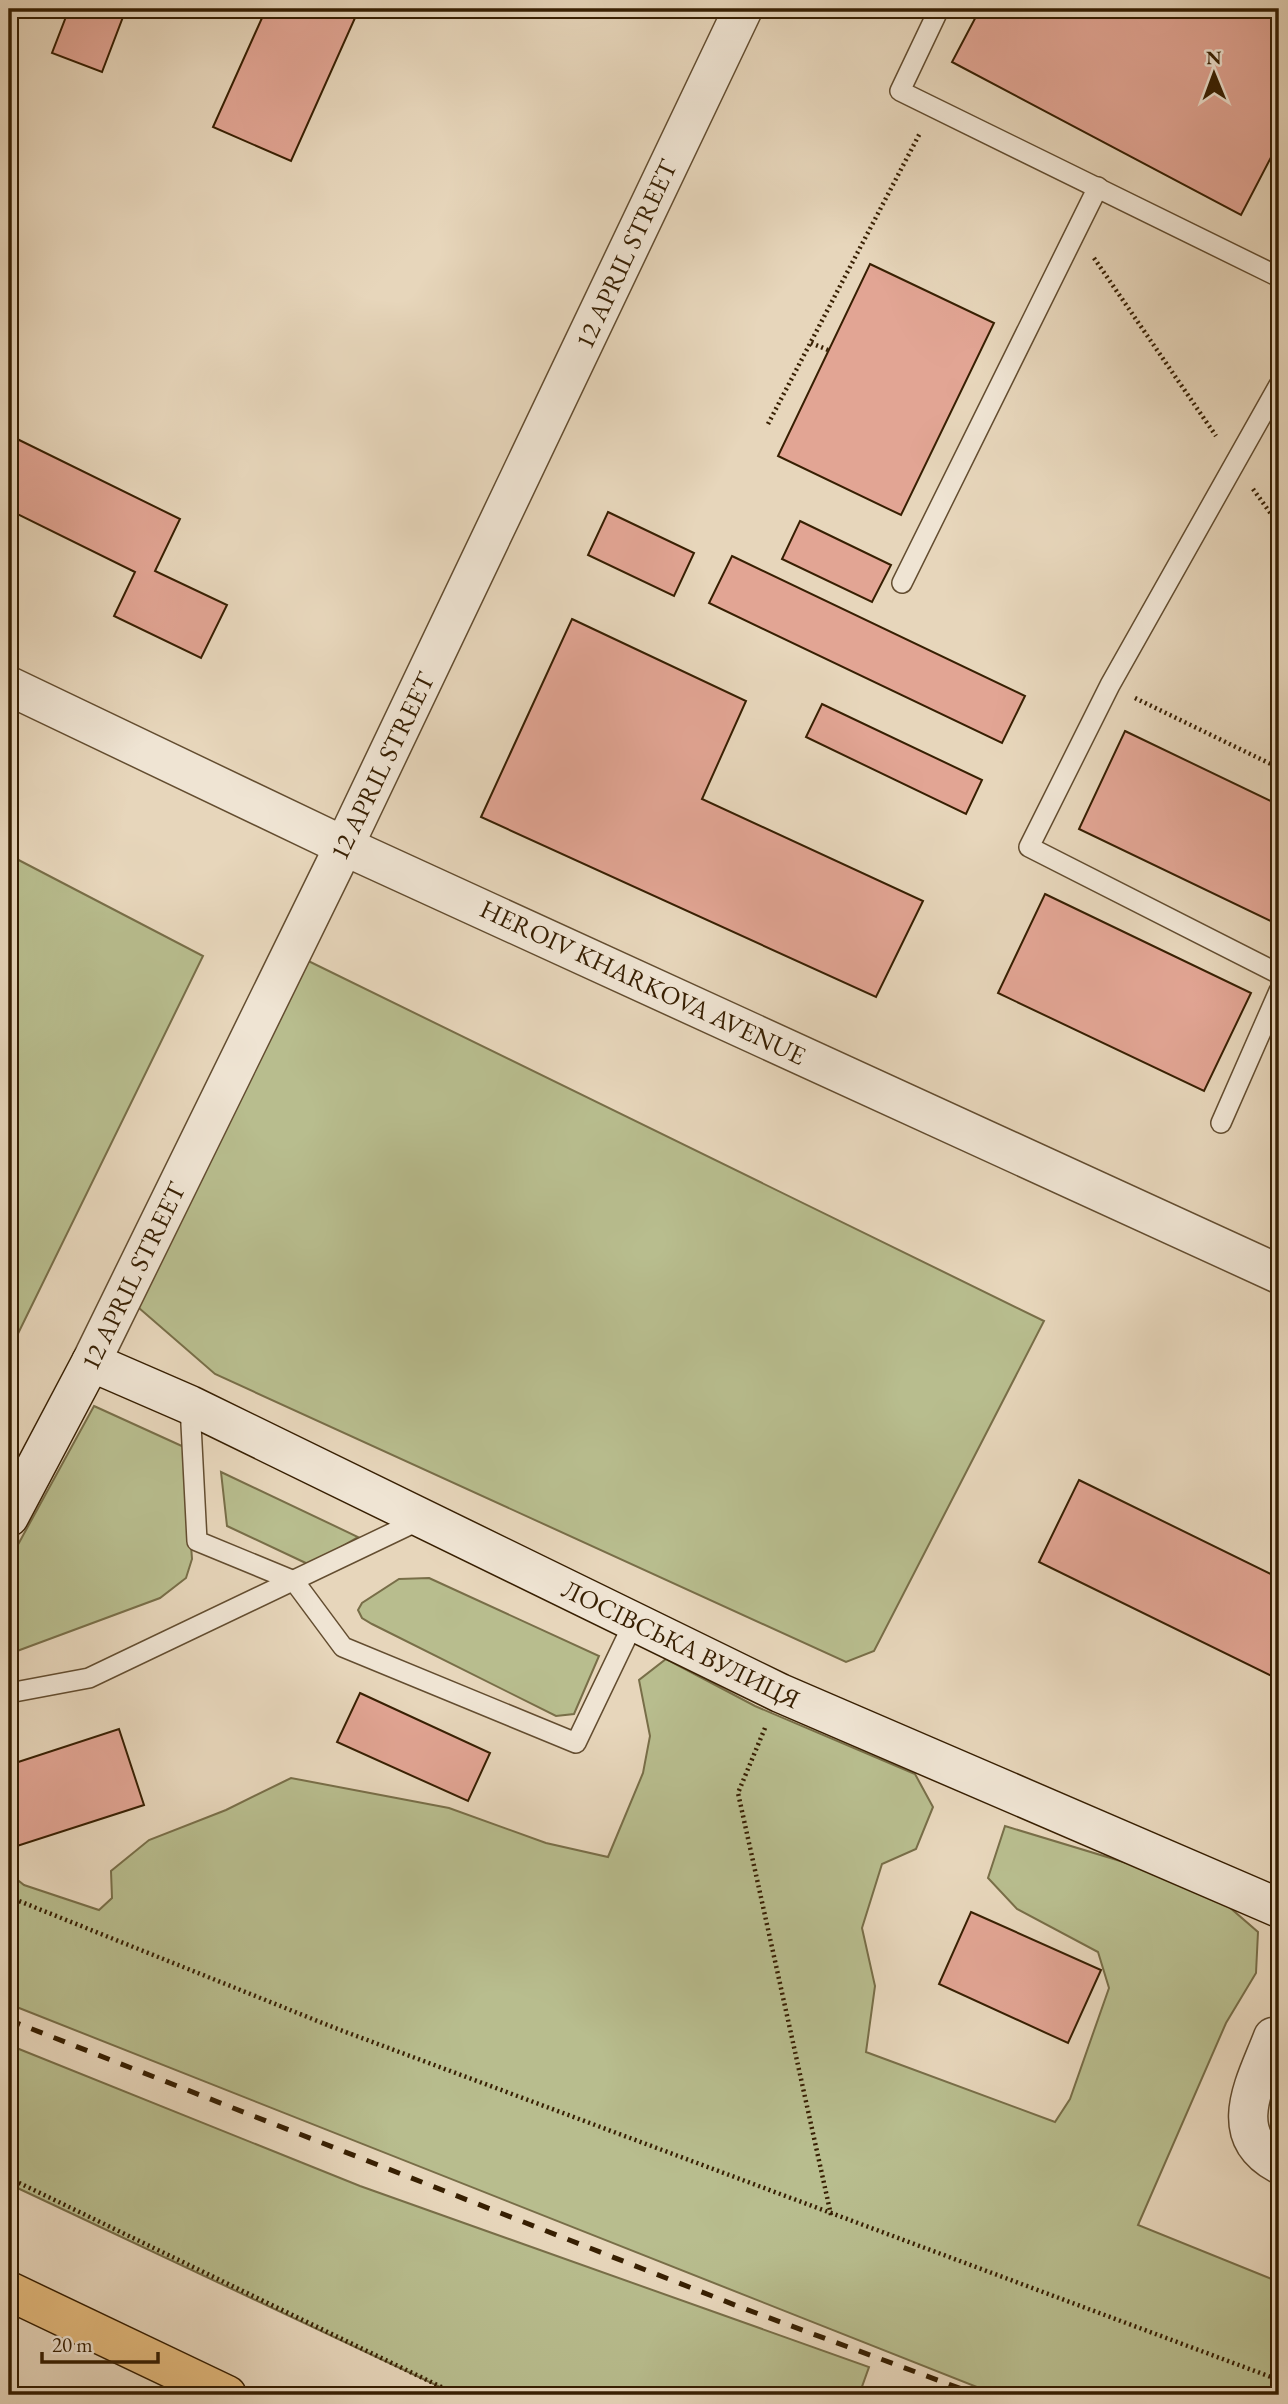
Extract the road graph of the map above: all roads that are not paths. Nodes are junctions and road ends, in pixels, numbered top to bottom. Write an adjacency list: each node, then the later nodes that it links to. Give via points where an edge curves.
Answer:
1 (743, 9): 8 (street, 12 APRIL STREET)
2 (939, 9): 3 (lane, via 900,91)
3 (1098, 187): 4 (lane); 6 (lane)
4 (1279, 277)
5 (1279, 385): 9 (lane, via 1110,685 1028,847)
6 (902, 583)
7 (9, 686): 8 (street, HEROIV KHARKOVA AVENUE)
8 (344, 846): 12 (street, HEROIV KHARKOVA AVENUE); 13 (street, 12 APRIL STREET)
9 (1279, 974)
10 (1279, 991): 11 (lane)
11 (1221, 1123)
12 (1279, 1274)
13 (92, 1362): 14 (street, ЛОСІВСЬКА ВУЛИЦЯ); 15 (street, 12 APRIL STREET)
14 (190, 1405): 16 (street, ЛОСІВСЬКА ВУЛИЦЯ); 17 (lane, via 197,1541)
15 (9, 1517)
16 (424, 1518): 17 (lane); 18 (street, ЛОСІВСЬКА ВУЛИЦЯ)
17 (294, 1581): 18 (lane, via 343,1647 576,1743); 19 (lane, via 89,1678)
18 (634, 1622): 20 (street, ЛОСІВСЬКА ВУЛИЦЯ, via 780,1693)
19 (9, 1693)
20 (1279, 1908)
21 (1277, 2033): 22 (street, via 1247,2118 1251,2139 1262,2155)
22 (1279, 2164)
23 (9, 2291): 24 (main road)
24 (227, 2395)

